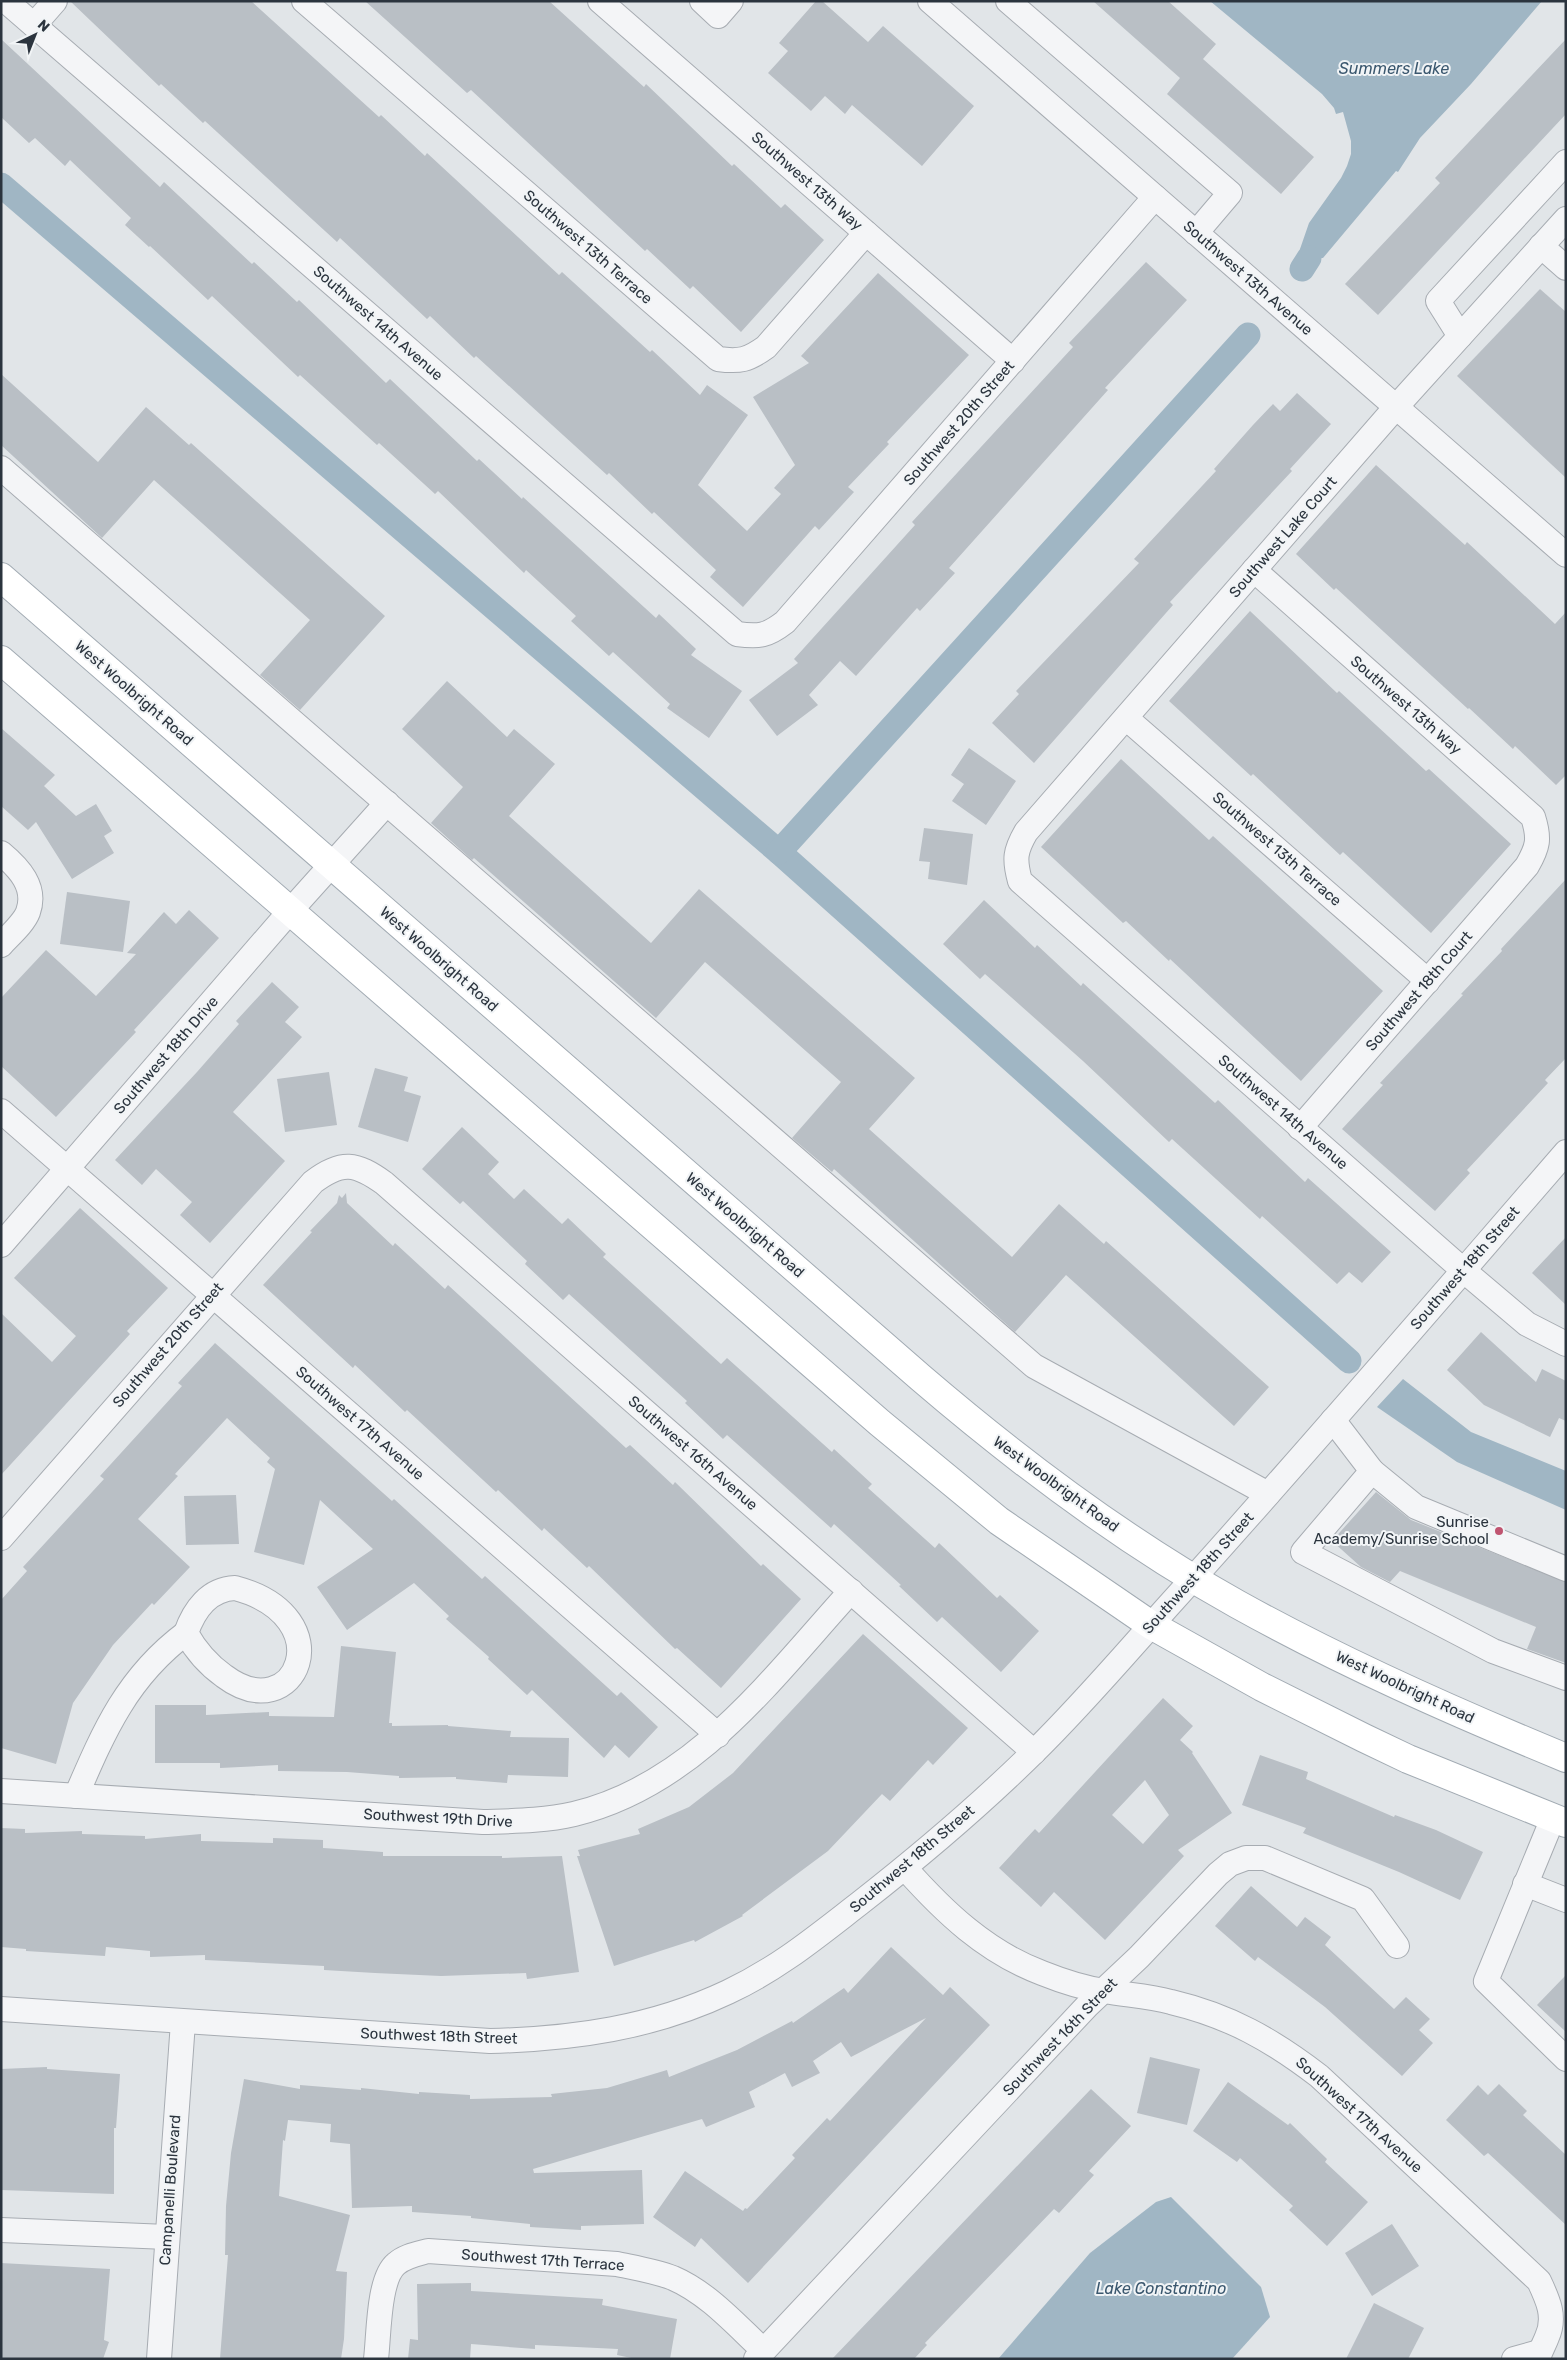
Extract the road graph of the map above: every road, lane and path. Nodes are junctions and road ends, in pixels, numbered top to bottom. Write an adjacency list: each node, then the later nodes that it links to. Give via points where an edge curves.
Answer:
1 (6, 1): 9 (street, Southwest 14th Avenue)
2 (55, 1): 9 (street)
3 (304, 1): 13 (street, Southwest 13th Terrace, via 718,359 735,362 752,358 766,347)
4 (600, 1): 13 (street, Southwest 13th Way)
5 (702, 1): 6 (street, via 718,16)
6 (731, 1)
7 (930, 1): 11 (street, Southwest 13th Avenue)
8 (1008, 1): 14 (street, via 1230,193)
9 (34, 25): 24 (street, Southwest 14th Avenue, via 737,634)
10 (1566, 162): 17 (street, via 1438,301)
11 (1155, 197): 14 (street, Southwest 13th Avenue); 18 (street, Southwest 20th Street)
12 (1566, 219): 15 (street, Southwest Lake Court)
13 (866, 232): 18 (street, Southwest 13th Way)
14 (1196, 233): 19 (street, Southwest 13th Avenue)
15 (1541, 246): 16 (street); 17 (street, Southwest Lake Court)
16 (1566, 268)
17 (1460, 336): 19 (street, Southwest Lake Court)
18 (1013, 361): 24 (street, Southwest 20th Street, via 785,622 771,633)
19 (1396, 407): 21 (street, Southwest 13th Avenue); 22 (street, Southwest Lake Court)
20 (1, 468): 27 (street)
21 (1566, 555)
22 (1254, 570): 26 (street, Southwest Lake Court); 28 (street, Southwest 13th Way, via 1533,817 1538,834)
23 (1, 577): 30 (main road, West Woolbright Road)
24 (754, 637)
25 (1, 660): 32 (main road)
26 (1126, 718): 31 (street, Southwest Lake Court, via 1026,832 1017,847); 34 (street, Southwest 13th Terrace)
27 (387, 803): 30 (street, Southwest 18th Drive); 46 (street, via 1034,1366)
28 (1536, 851): 34 (street, Southwest 18th Court, via 1527,866)
29 (1, 853): 33 (street, via 26,880 31,896 28,913)
30 (331, 864): 32 (street, Southwest 18th Drive); 49 (main road, West Woolbright Road, via 967,1418 1058,1487)
31 (1016, 864): 36 (street, Southwest 14th Avenue, via 1020,881)
32 (291, 910): 39 (street, Southwest 18th Drive); 51 (main road, via 880,1424 999,1521)
33 (1, 945)
34 (1428, 981): 36 (street, Southwest 18th Court)
35 (1, 1111): 39 (street, Southwest 17th Avenue)
36 (1300, 1128): 41 (street, Southwest 14th Avenue)
37 (1566, 1152): 41 (street, Southwest 18th Street)
38 (345, 1166): 42 (street, Southwest 20th Street, via 327,1171 313,1182); 50 (street, Southwest 16th Avenue, via 364,1170 384,1184)
39 (68, 1169): 40 (street, Southwest 18th Drive); 42 (street, Southwest 17th Avenue)
40 (1, 1245)
41 (1463, 1270): 43 (street, Southwest 14th Avenue, via 1527,1324); 44 (street, Southwest 18th Street)
42 (212, 1294): 47 (street, Southwest 20th Street); 54 (street, Southwest 17th Avenue)
43 (1566, 1344)
44 (1333, 1420): 45 (street); 46 (street, Southwest 18th Street)
45 (1372, 1471): 48 (street, via 1416,1507); 53 (street, via 1303,1552 1493,1651)
46 (1268, 1494): 49 (street, Southwest 18th Street)
47 (1, 1538)
48 (1566, 1569)
49 (1194, 1578): 51 (street, Southwest 18th Street); 56 (main road, West Woolbright Road, via 1338,1657)
50 (851, 1591): 54 (street, Southwest 19th Drive); 55 (street, Southwest 16th Avenue)
51 (1152, 1625): 55 (street, Southwest 18th Street); 59 (main road, via 1356,1734)
52 (186, 1633): 52 (street, via 197,1652 216,1670 236,1685 257,1692 281,1685 297,1667 300,1656 297,1631 289,1620 261,1597 235,1588 223,1589 201,1604); 58 (street, via 149,1664 134,1682 115,1713)
53 (1566, 1678)
54 (718, 1734): 58 (street, Southwest 19th Drive, via 680,1766 644,1788 573,1814 524,1821 483,1822)
55 (1034, 1752): 60 (street, Southwest 18th Street)
56 (1566, 1758)
57 (1, 1790): 58 (street, Southwest 19th Drive)
58 (76, 1796)
59 (1560, 1820): 61 (street)
60 (905, 1868): 64 (street, Southwest 17th Avenue, via 967,1930 1002,1954 1040,1973); 66 (street, Southwest 18th Street, via 782,1963 691,2008 632,2026 551,2039 490,2041)
61 (1525, 1884): 62 (street); 67 (street, via 1486,1981)
62 (1566, 1900)
63 (1397, 1946): 64 (street, Southwest 16th Street, via 1363,1899 1265,1858 1246,1858 1230,1864 1218,1874)
64 (1103, 1991): 70 (street, Southwest 16th Street); 71 (street, Southwest 17th Avenue, via 1170,2001 1210,2012 1286,2050 1319,2076 1539,2281 1548,2299 1552,2318)
65 (1, 2009): 66 (street, Southwest 18th Street)
66 (183, 2022): 69 (street, Campanelli Boulevard)
67 (1566, 2059)
68 (1, 2230): 69 (street)
69 (167, 2237): 72 (street, Campanelli Boulevard)
70 (759, 2355): 73 (street, Southwest 17th Terrace, via 708,2300 674,2279 642,2269 617,2264 428,2252 395,2264 385,2280)
71 (1539, 2356): 74 (street, Southwest 17th Avenue)
72 (159, 2359)
73 (376, 2359)
74 (1514, 2359)

